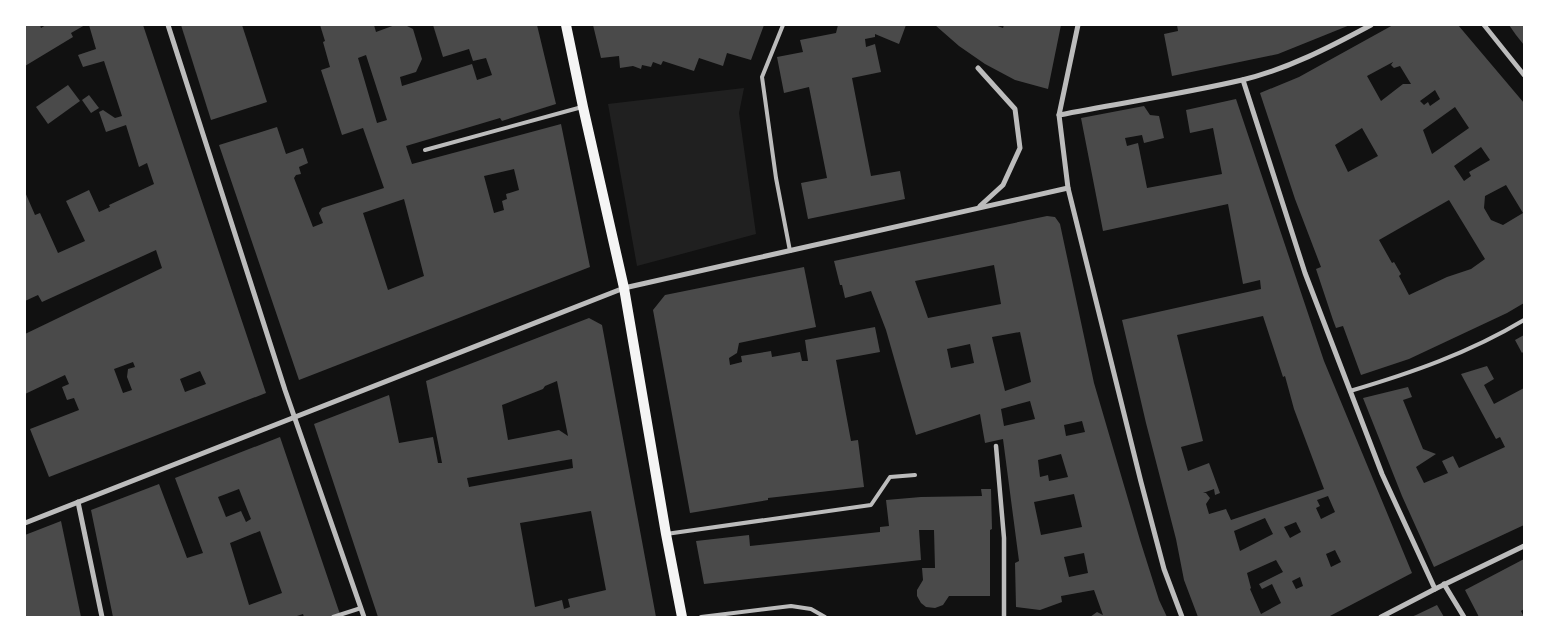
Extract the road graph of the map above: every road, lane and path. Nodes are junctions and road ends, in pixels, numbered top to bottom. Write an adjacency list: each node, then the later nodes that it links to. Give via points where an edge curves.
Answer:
1 (168, 25): 19 (street)
2 (566, 25): 10 (main road)
3 (783, 25): 15 (lane, via 762,76)
4 (1078, 25): 11 (street)
5 (1371, 25): 9 (street, via 1335,45)
6 (1484, 25): 8 (street)
7 (978, 68): 14 (street, via 1015,109 1020,148 1003,185)
8 (1524, 75)
9 (1243, 80): 11 (street); 18 (street, via 1305,273)
10 (582, 108): 12 (lane); 16 (main road)
11 (1059, 115): 13 (street)
12 (425, 150)
13 (1068, 188): 14 (street); 36 (street, via 1143,490 1164,569)
14 (979, 207): 15 (street)
15 (790, 251): 16 (street)
16 (624, 288): 19 (street); 24 (main road)
17 (1524, 320): 18 (lane, via 1494,338 1415,372)
18 (1350, 392): 27 (street, via 1382,474)
19 (294, 418): 22 (street); 28 (street)
20 (996, 446): 35 (street, via 1004,538)
21 (915, 476): 24 (lane, via 890,477 871,505)
22 (78, 502): 23 (street); 29 (street)
23 (25, 523)
24 (666, 534): 32 (main road)
25 (1524, 546): 26 (street)
26 (1444, 584): 27 (street); 38 (street)
27 (1435, 589): 37 (street)
28 (361, 608): 30 (lane); 31 (street)
29 (102, 617)
30 (333, 617)
31 (364, 617)
32 (682, 617)
33 (701, 617): 34 (lane, via 792,606 810,609)
34 (825, 617)
35 (1004, 617)
36 (1182, 617)
37 (1381, 617)
38 (1464, 617)

